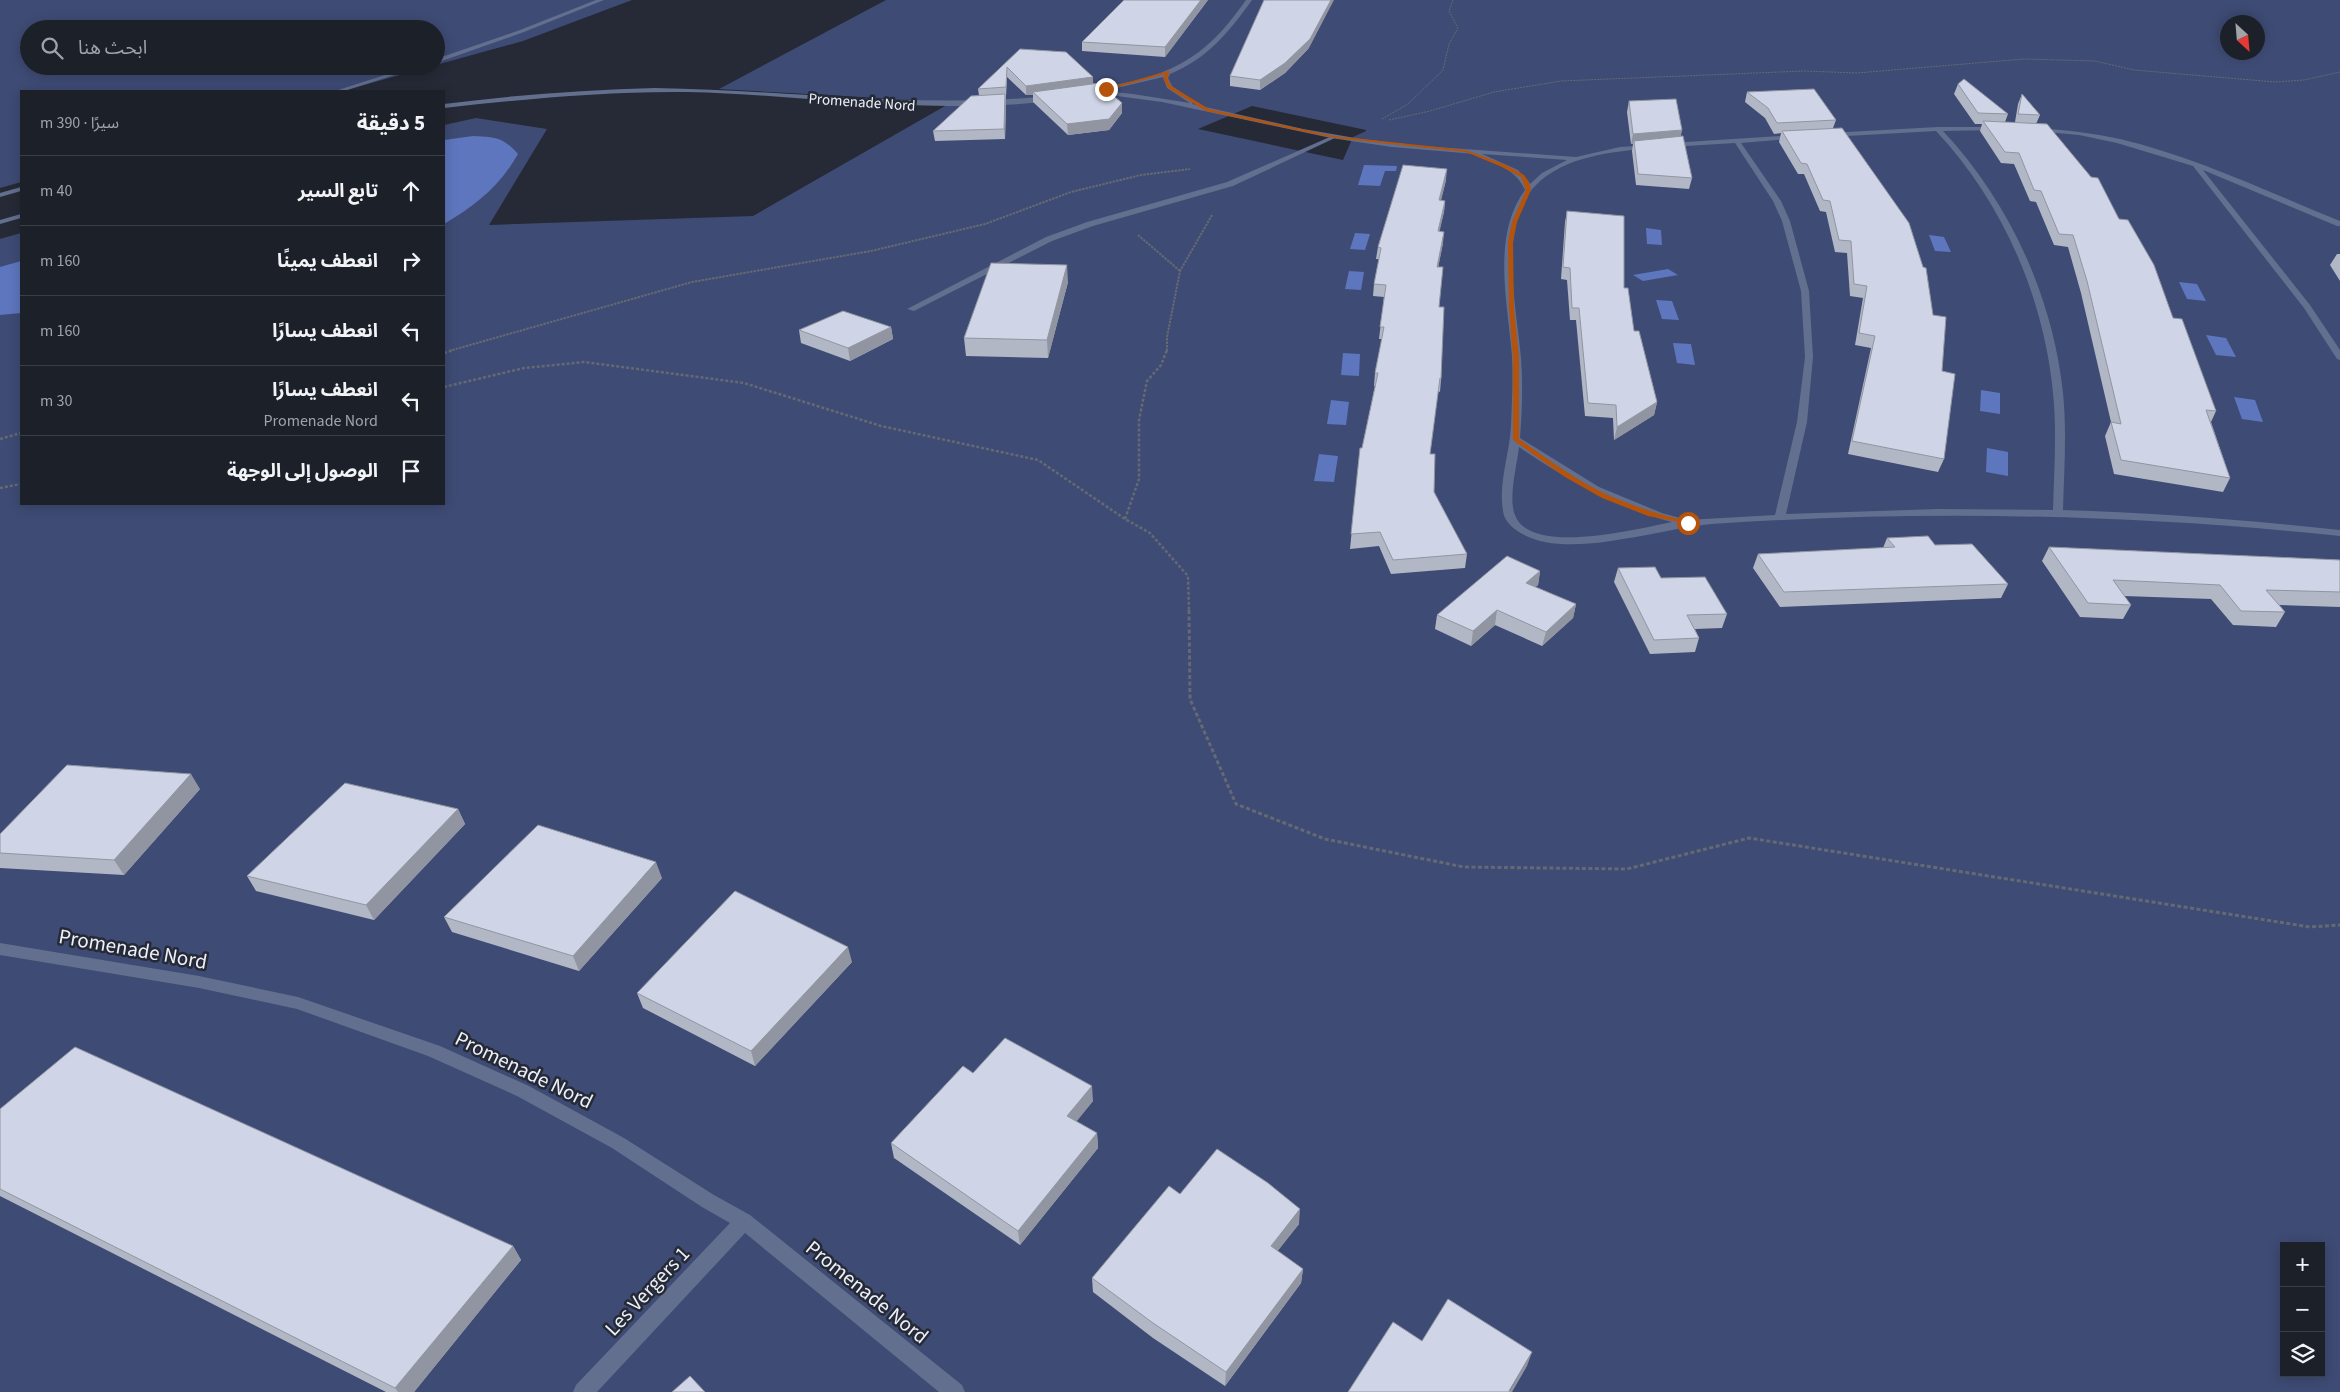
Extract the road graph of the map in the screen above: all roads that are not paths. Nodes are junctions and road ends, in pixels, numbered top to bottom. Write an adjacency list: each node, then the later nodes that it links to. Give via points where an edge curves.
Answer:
1 (601, 0): 3 (street)
2 (1249, 0): 4 (street, via 1210,48)
3 (445, 58)
4 (1168, 72): 7 (street); 11 (street, via 1165,78 1169,87)
5 (390, 75): 6 (street)
6 (341, 90)
7 (1092, 92): 8 (street); 11 (street, via 1151,97)
8 (1084, 94)
9 (1061, 97): 10 (street, Promenade Nord, via 924,106 726,92 612,90)
10 (445, 106)
11 (1208, 110): 17 (street)
12 (1938, 129): 13 (street); 15 (street); 33 (street, via 1966,158 1993,201 2018,249 2039,308 2058,390)
13 (2006, 129)
14 (2032, 130): 23 (street, via 2116,139)
15 (1823, 135)
16 (1804, 136): 18 (street)
17 (1334, 137): 21 (street); 30 (street, via 1230,184 1110,218 1042,242)
18 (1736, 140): 19 (street); 34 (street, via 1777,201 1786,221 1805,291 1808,357 1802,422)
19 (1664, 145)
20 (1656, 146): 22 (street)
21 (1466, 151): 22 (street); 25 (street, via 1518,174 1527,182)
22 (1580, 159): 25 (street, via 1546,174)
23 (2195, 164): 29 (street); 31 (street)
24 (20, 189): 26 (street)
25 (1528, 190): 32 (street, via 1516,216 1510,242)
26 (0, 195)
27 (20, 216): 28 (street)
28 (0, 222)
29 (2340, 224)
30 (911, 309)
31 (2340, 356)
32 (1516, 440): 35 (street, via 1604,496 1651,514); 35 (street, via 1507,506 1513,521 1525,532 1546,539 1576,540)
33 (2058, 513): 34 (street); 36 (street, via 2225,522)
34 (1780, 518): 35 (street)
35 (1688, 523)
36 (2340, 533)
37 (0, 949): 38 (street, Promenade Nord, via 298,1003 434,1051 523,1091 618,1143)
38 (744, 1221): 39 (street, Les Vergers 1); 40 (street, Promenade Nord)
39 (583, 1392)
40 (954, 1392)

